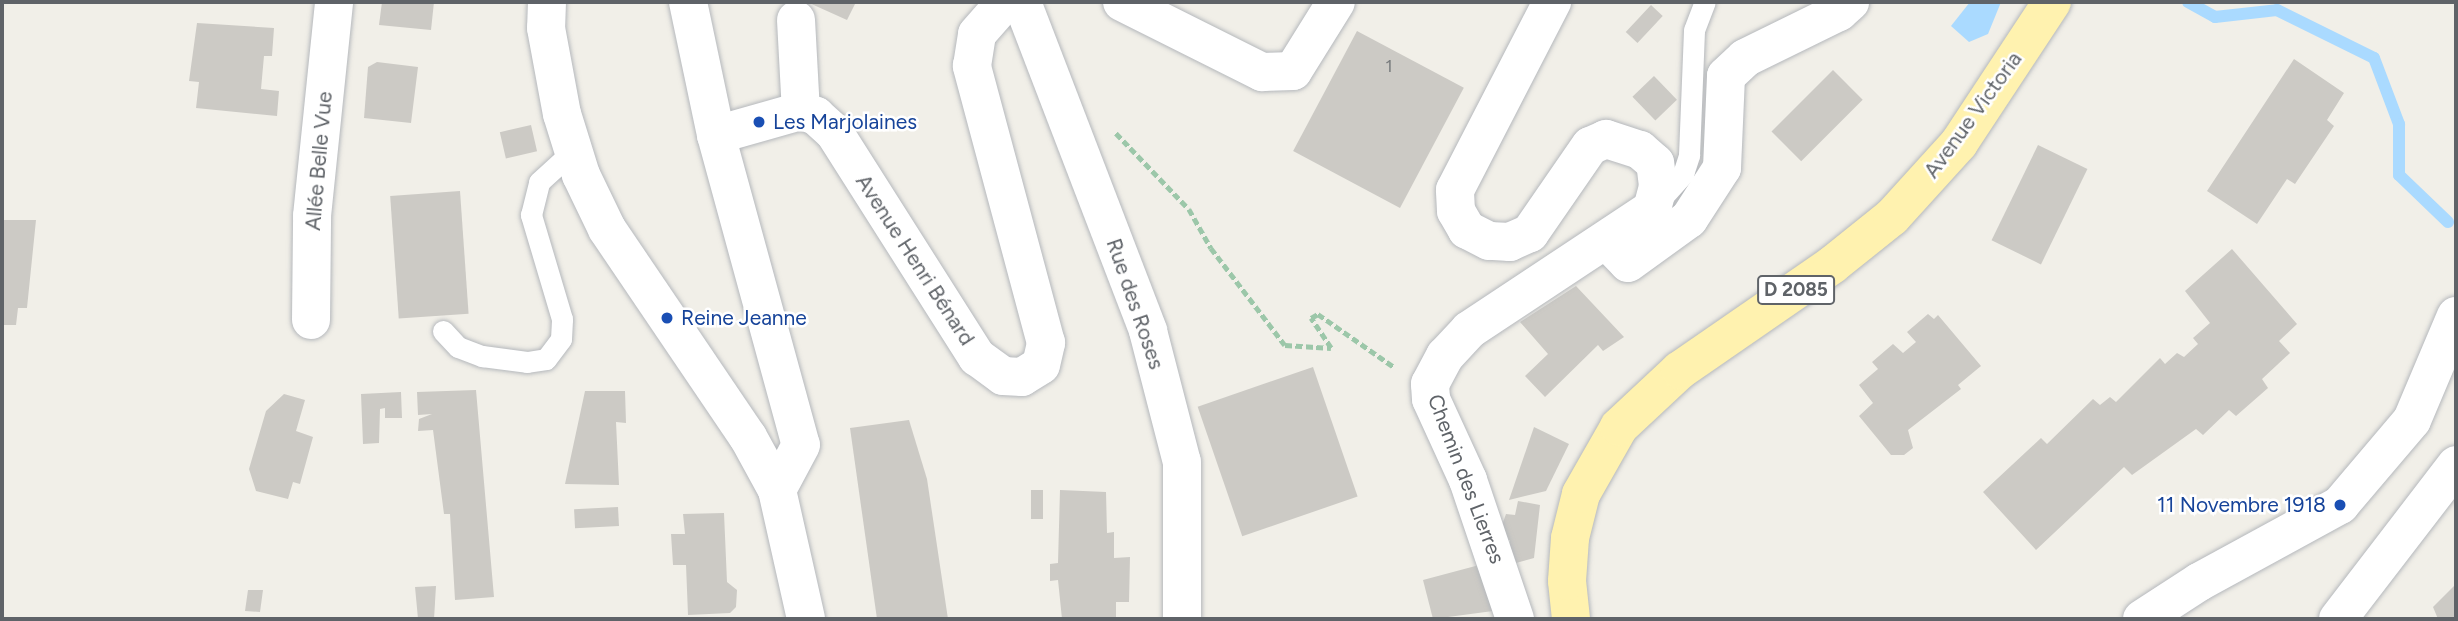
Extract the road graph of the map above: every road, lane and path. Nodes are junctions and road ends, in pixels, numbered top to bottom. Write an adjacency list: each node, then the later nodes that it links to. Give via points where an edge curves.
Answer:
1 (334, 2): 20 (street, Allée Belle Vue, via 312,216)
2 (547, 2): 16 (street, via 546,28)
3 (688, 2): 15 (street)
4 (1005, 2): 13 (street, Avenue Henri Bénard, via 977,34 971,66 1046,342 1041,365 1022,377 1003,376 977,357 834,132 816,116)
5 (1023, 2): 26 (street, Rue des Roses, via 1148,331 1179,449)
6 (1122, 2): 7 (street, via 1262,72 1293,71)
7 (1336, 2)
8 (1552, 2): 17 (street, via 1455,190 1456,211 1467,230 1489,241 1510,242 1530,233 1590,146 1606,139 1640,149 1655,163 1658,186)
9 (1705, 2): 17 (lane, via 1694,30 1689,155 1683,174)
10 (1850, 2): 18 (street, via 1839,12 1745,58 1726,76 1722,168 1689,219 1628,263)
11 (2052, 2): 28 (main road, Avenue Victoria / D 2085, via 1959,143 1892,217 1832,265 1680,370 1619,427 1581,494 1570,538 1567,581)
12 (796, 20): 13 (street)
13 (801, 111): 15 (street)
14 (1108, 124): 22 (path, via 1189,209 1211,248 1285,345 1331,348 1311,318 1318,314 1402,373)
15 (716, 135): 24 (street, via 801,445)
16 (573, 151): 21 (lane, via 540,182 531,215 562,319 561,339 554,349 546,359 527,362 482,356 458,347); 24 (street, via 607,229 748,437)
17 (1652, 209): 18 (street)
18 (1607, 241): 22 (street, Chemin des Lierres, via 1469,330 1445,356)
19 (2456, 316): 29 (street, via 2412,419 2340,505)
20 (311, 320)
21 (443, 331)
22 (1430, 384): 27 (street, Chemin des Lierres, via 1431,399 1468,480)
23 (2456, 465): 30 (street)
24 (777, 490): 25 (street)
25 (806, 619)
26 (1182, 619)
27 (1515, 619)
28 (1572, 619)
29 (2141, 619)
30 (2338, 619)

